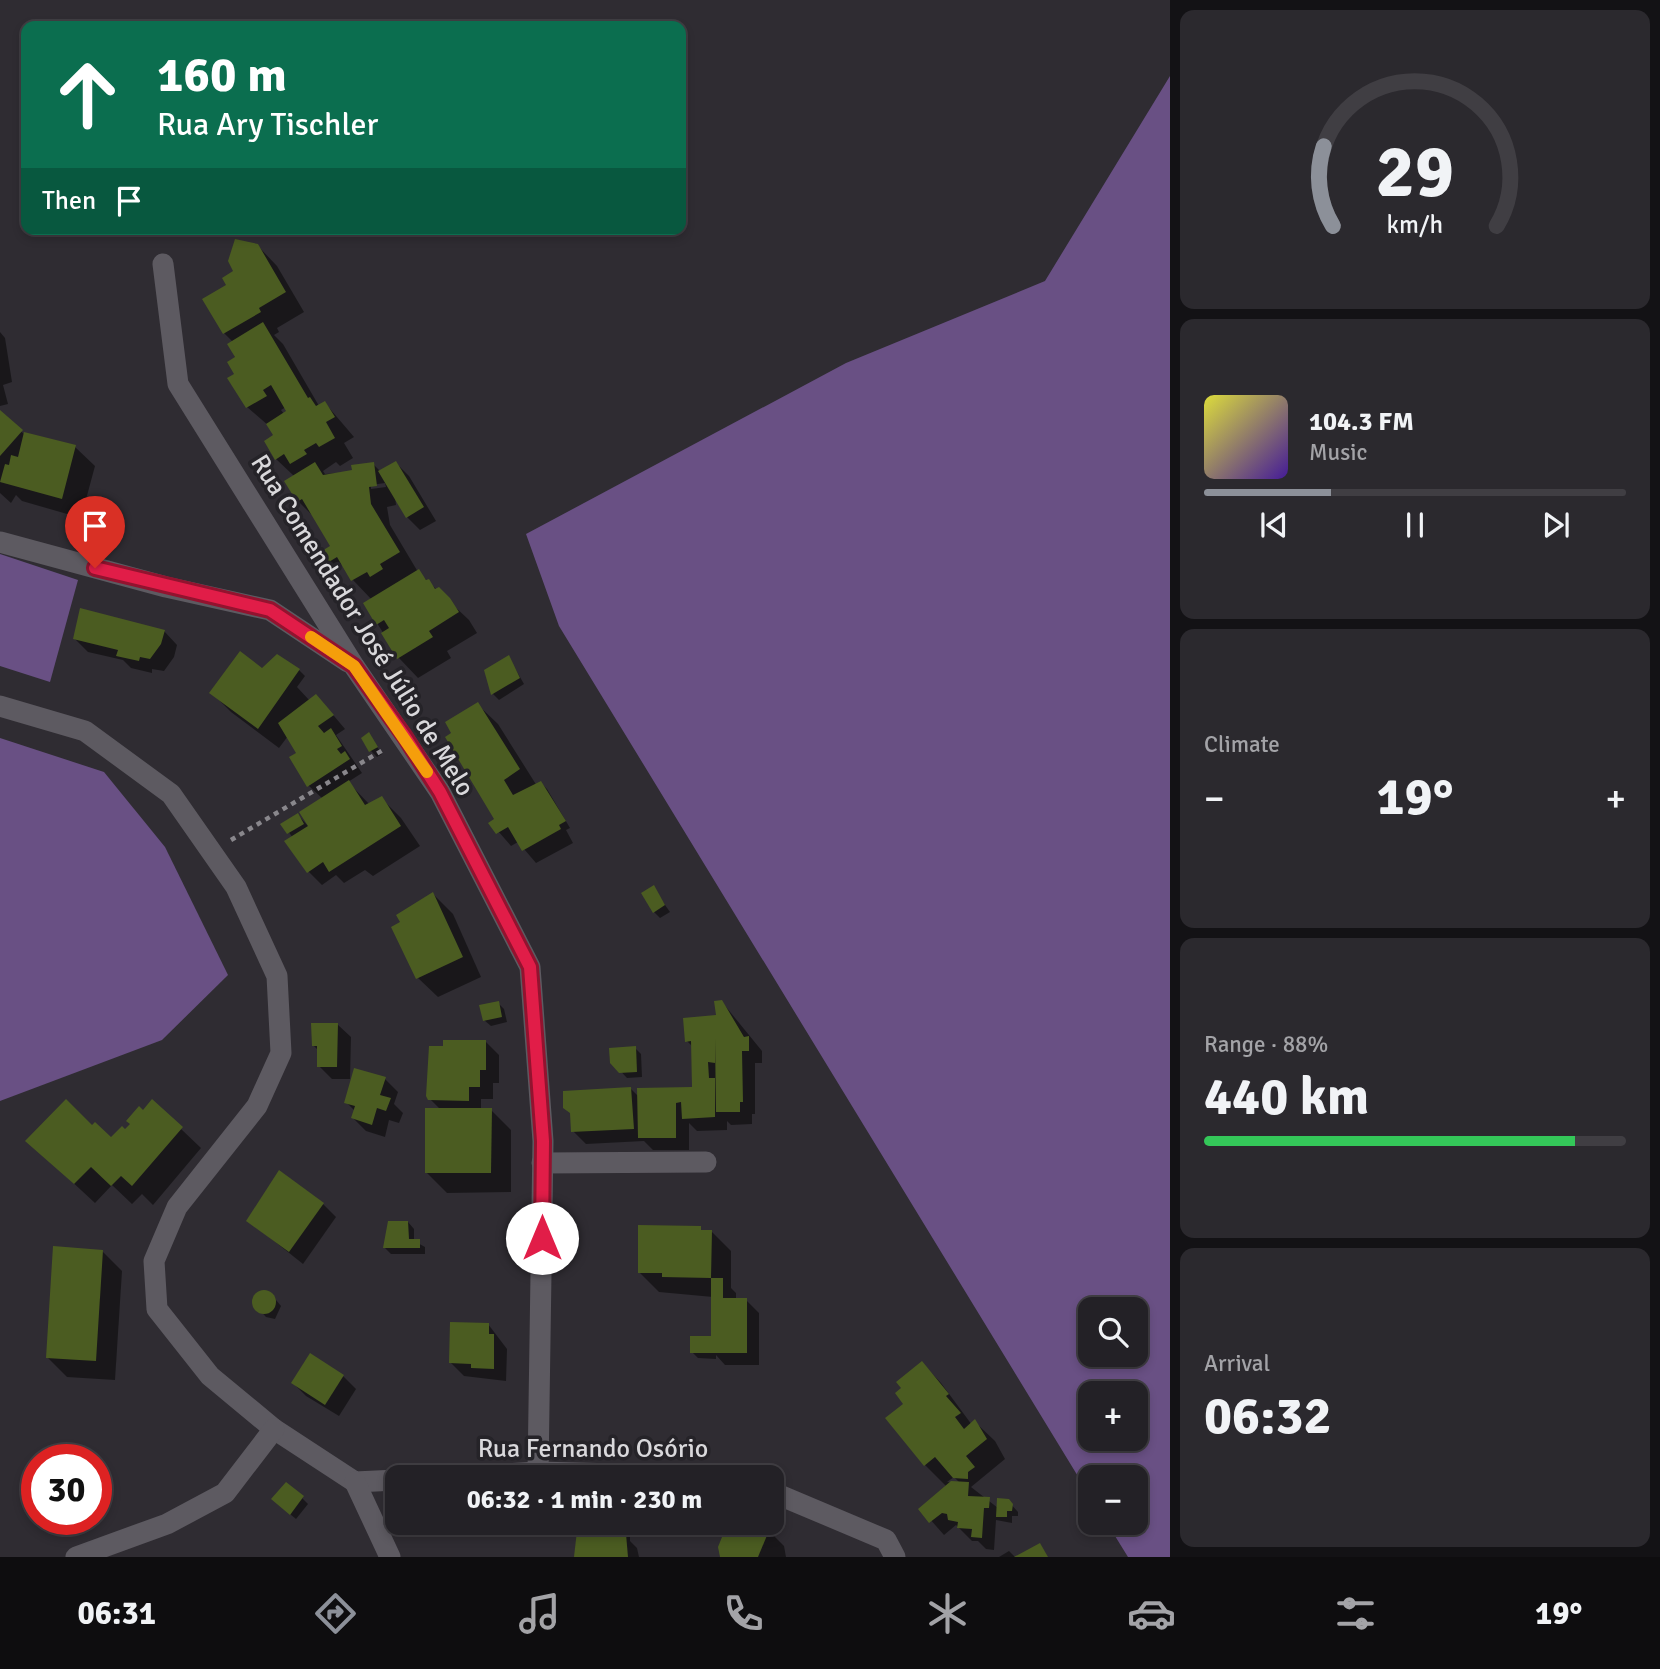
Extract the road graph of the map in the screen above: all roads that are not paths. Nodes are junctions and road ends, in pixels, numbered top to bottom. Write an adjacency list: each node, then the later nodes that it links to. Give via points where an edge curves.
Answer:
1 (163, 264): 3 (street, Rua Comendador José Júlio de Melo, via 178,384)
2 (0, 542): 3 (street, via 270,610)
3 (354, 666): 6 (street, Rua Comendador José Júlio de Melo, via 440,792 530,967)
4 (0, 706): 7 (street, via 85,731 171,794 236,887 277,976 281,1053 257,1106 177,1207 154,1261 157,1310 210,1376)
5 (706, 1162): 6 (street)
6 (542, 1163): 8 (street, Rua Comendador José Júlio de Melo)
7 (274, 1429): 10 (street); 12 (street, via 225,1493 167,1524)
8 (538, 1465)
9 (385, 1481): 10 (street)
10 (355, 1482): 13 (street)
11 (784, 1497): 14 (street, via 886,1540)
12 (76, 1557)
13 (390, 1557)
14 (895, 1557)

